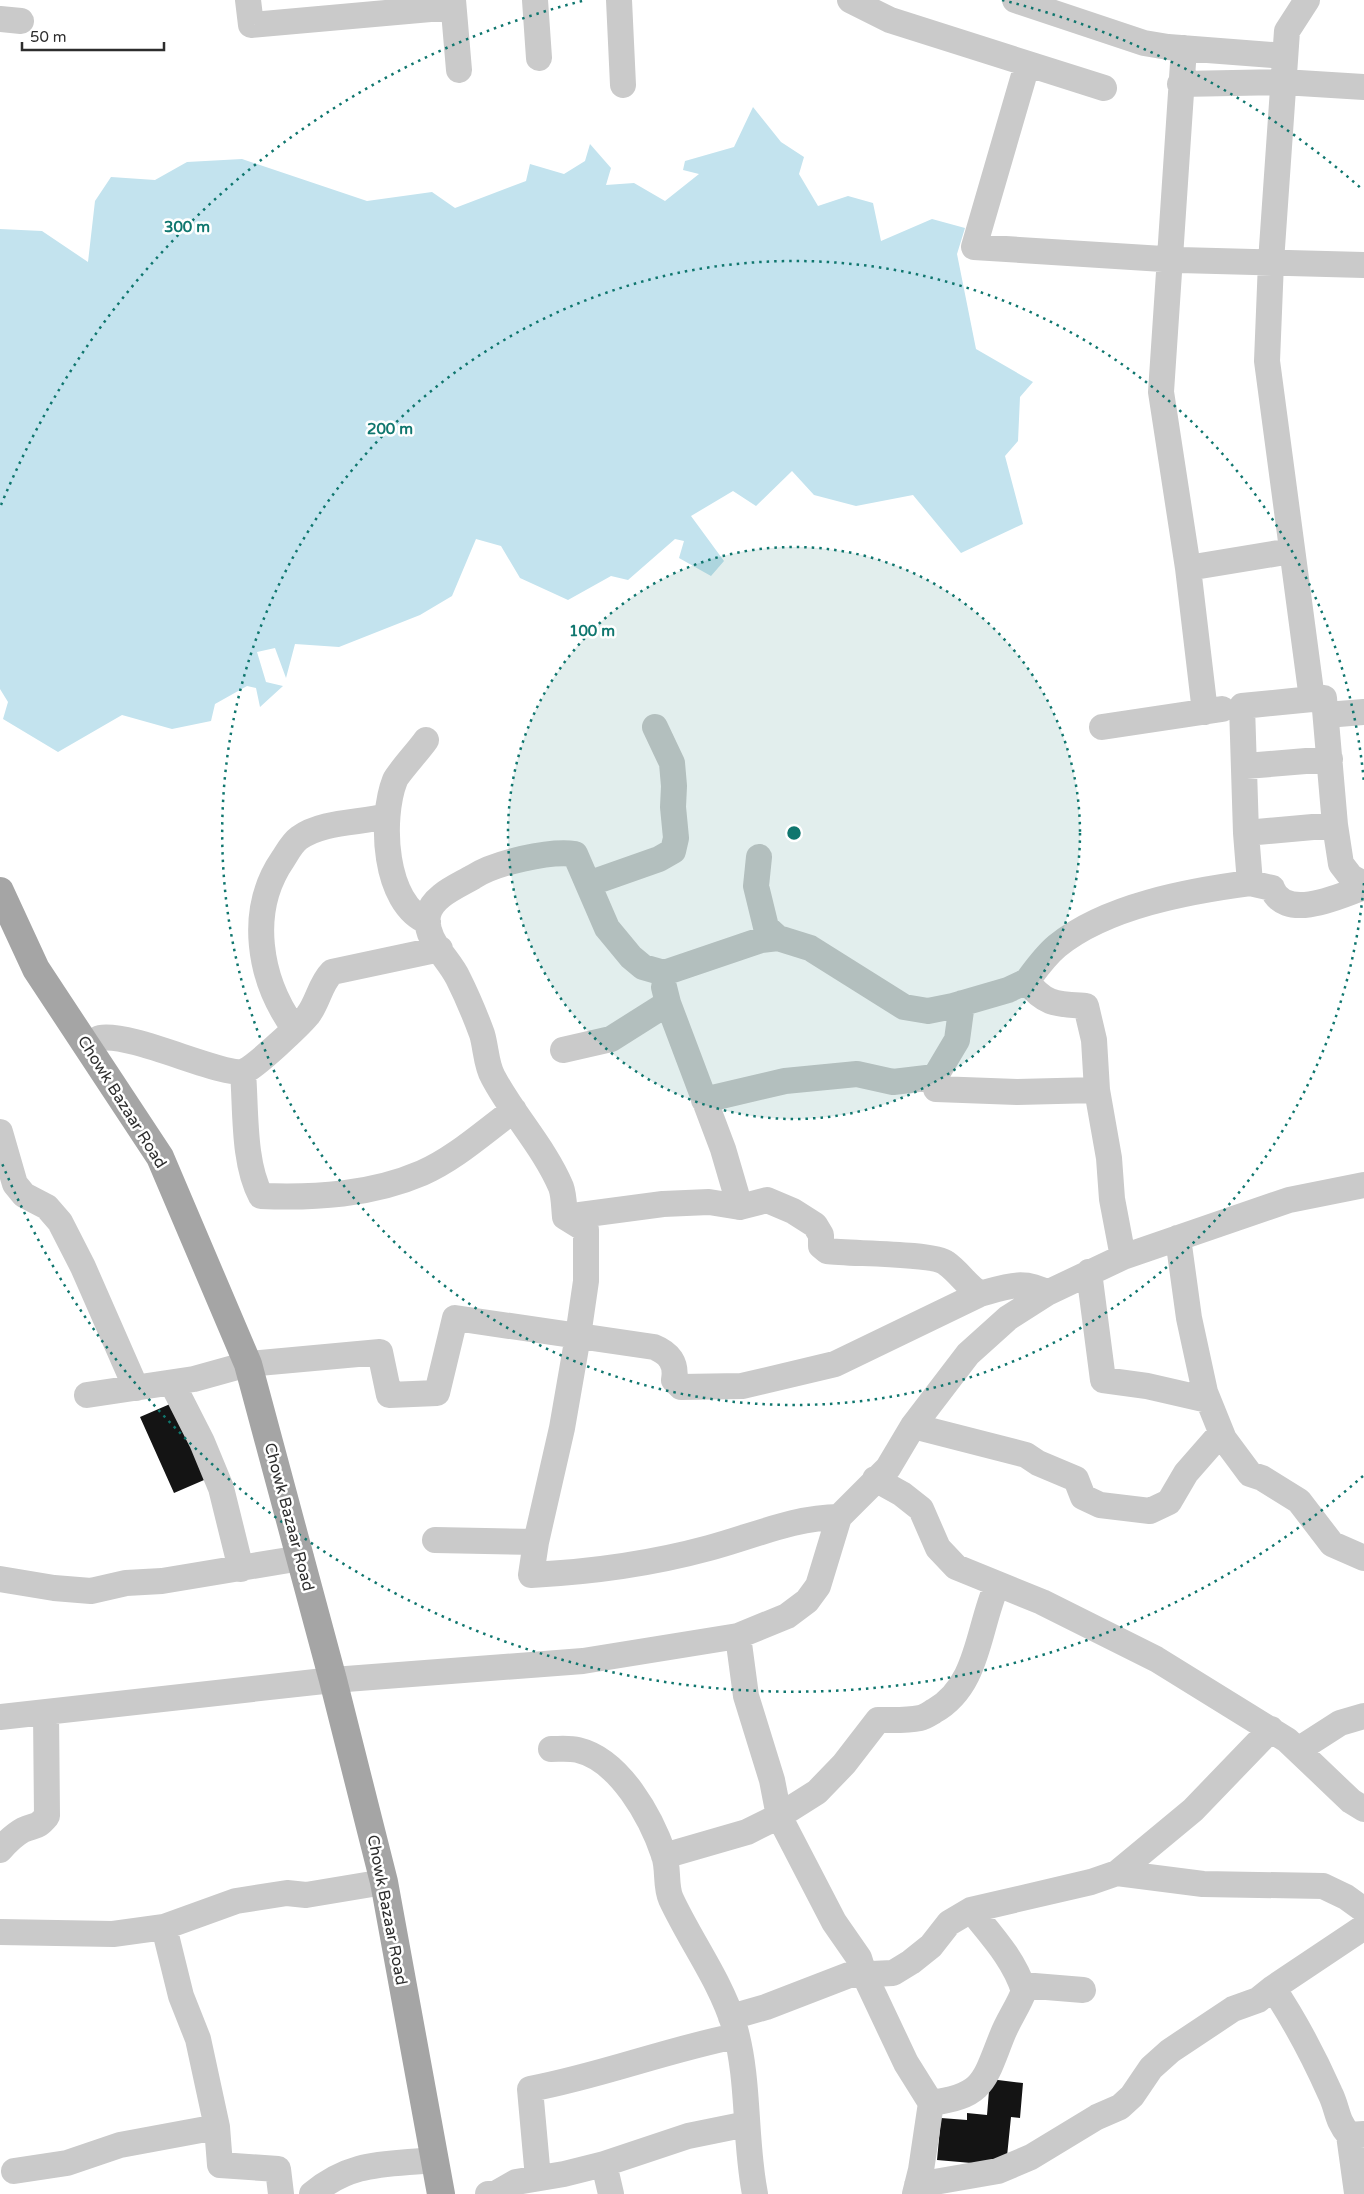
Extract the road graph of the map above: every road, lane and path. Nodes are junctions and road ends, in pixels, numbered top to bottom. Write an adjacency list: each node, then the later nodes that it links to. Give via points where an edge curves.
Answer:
1 (248, 0): 7 (street, via 251,25)
2 (535, 0): 11 (street)
3 (619, 0): 16 (street)
4 (850, 0): 8 (street)
5 (1015, 0): 9 (street, via 1144,43)
6 (1307, 0): 10 (street, via 1288,31)
7 (453, 3): 13 (street)
8 (895, 10): 12 (street)
9 (1184, 48): 10 (street); 15 (street)
10 (1285, 56): 14 (street)
11 (538, 58)
12 (1027, 65): 17 (street); 19 (street, via 974,248)
13 (459, 70)
14 (1283, 82): 15 (street); 18 (street); 20 (street)
15 (1180, 84): 19 (street)
16 (623, 85)
17 (1104, 88)
18 (1364, 88)
19 (1170, 260): 20 (street); 23 (street, via 1161,392)
20 (1271, 262): 21 (street); 22 (street, via 1267,361)
21 (1364, 265)
22 (1291, 551): 23 (street); 25 (street)
23 (1188, 568): 26 (street)
24 (1242, 706): 25 (street); 26 (street); 32 (street)
25 (1319, 707): 27 (street); 31 (street)
26 (1205, 712): 29 (street)
27 (1364, 712)
28 (655, 727): 38 (street, via 672,763 676,830 673,851)
29 (1102, 727)
30 (426, 740): 33 (street, via 396,778)
31 (1330, 759): 32 (street); 34 (street)
32 (1246, 766): 35 (street)
33 (387, 816): 41 (street, via 386,831 395,879 404,902 418,918); 48 (street, via 313,830 297,839 272,878 265,900 261,940 267,975 280,1008)
34 (1335, 825): 35 (street); 39 (street, via 1341,864 1351,877)
35 (1246, 833): 37 (street)
36 (759, 857): 42 (street, via 756,886 766,926)
37 (1250, 883): 39 (street, via 1272,888 1275,896 1284,903 1302,905 1322,902); 45 (street, via 1193,891 1129,909 1085,928 1057,946)
38 (588, 884): 41 (street, via 575,854 544,854 481,872 436,900 428,913); 44 (street, via 615,939 643,967)
39 (1364, 885)
40 (0, 891): 49 (main road, Chowk Bazaar Road, via 36,969)
41 (428, 922): 43 (street, via 430,938)
42 (778, 938): 44 (street, via 761,940); 47 (street, via 810,948 904,1007 928,1011)
43 (440, 949): 48 (street, via 332,972 308,1015); 55 (street, via 457,976 482,1034 492,1076)
44 (659, 972): 46 (street)
45 (1027, 981): 47 (street); 53 (street, via 1037,994 1055,1004 1086,1006 1094,1040)
46 (668, 1003): 50 (street, via 611,1039); 54 (street)
47 (962, 1003): 52 (street, via 957,1040)
48 (294, 1028): 51 (street)
49 (87, 1046): 51 (street, via 100,1038 117,1040 179,1054 228,1071); 66 (main road, Chowk Bazaar Road, via 160,1156)
50 (563, 1050)
51 (243, 1072): 55 (street, via 249,1157 261,1196 305,1198 350,1193 396,1182 423,1172 456,1152)
52 (935, 1076): 53 (street, via 936,1089); 54 (street, via 893,1082 857,1074 785,1081)
53 (1098, 1090): 61 (street)
54 (704, 1100): 58 (street)
55 (514, 1110): 59 (street, via 535,1140 561,1188)
56 (0, 1132): 68 (street, via 15,1184 24,1195 47,1207 60,1222 84,1267)
57 (1364, 1185): 60 (street, via 1289,1200)
58 (740, 1207): 59 (street, via 708,1202 663,1204); 63 (street, via 767,1200 793,1211 815,1225 821,1235 821,1246 827,1251 925,1256 945,1261)
59 (565, 1217): 65 (street, via 586,1230 586,1281)
60 (1178, 1238): 61 (street); 70 (street, via 1188,1311)
61 (1123, 1257): 62 (street)
62 (1089, 1272): 64 (street); 70 (street, via 1103,1380)
63 (980, 1294): 64 (street, via 1029,1284); 65 (street, via 835,1364 742,1386 681,1387 674,1380 676,1370 673,1361 664,1351 638,1343)
64 (1047, 1294): 71 (street, via 1008,1318 968,1354)
65 (578, 1336): 66 (street, via 455,1318 436,1393 389,1394 380,1352); 76 (street, via 562,1428)
66 (248, 1364): 67 (street); 77 (main road, Chowk Bazaar Road)
67 (172, 1383): 68 (street); 79 (street, via 221,1488)
68 (136, 1388): 69 (street)
69 (87, 1394)
70 (1208, 1400): 72 (street)
71 (913, 1426): 72 (street, via 1026,1455 1076,1479 1083,1497 1100,1504 1150,1511 1169,1502 1186,1473); 73 (street, via 888,1468)
72 (1221, 1433): 78 (street, via 1250,1474 1299,1501 1332,1544)
73 (875, 1479): 74 (street); 81 (street, via 921,1509 938,1548 956,1567)
74 (839, 1517): 76 (street, via 817,1517 623,1568 531,1575); 82 (street, via 818,1586 807,1602 787,1616)
75 (434, 1540): 76 (street)
76 (536, 1542)
77 (301, 1558): 79 (street); 83 (main road, Chowk Bazaar Road)
78 (1364, 1558)
79 (241, 1569): 80 (street, via 126,1583 91,1591)
80 (0, 1579)
81 (997, 1585): 87 (street, via 1042,1602 1156,1658); 91 (street, via 968,1674 948,1704 921,1718 878,1720 817,1792)
82 (738, 1636): 83 (street, via 583,1661); 91 (street, via 746,1696)
83 (333, 1680): 84 (street); 95 (main road, Chowk Bazaar Road)
84 (46, 1712): 86 (street); 92 (street, via 47,1816 37,1827 24,1830)
85 (1364, 1716): 89 (street, via 1340,1723)
86 (0, 1717)
87 (1271, 1729): 89 (street); 94 (street, via 1193,1810)
88 (551, 1749): 93 (street, via 576,1750 592,1755 608,1766 644,1808)
89 (1298, 1750): 90 (street, via 1351,1801)
90 (1364, 1809)
91 (780, 1816): 93 (street, via 747,1832); 101 (street, via 834,1922 859,1958)
92 (0, 1850)
93 (664, 1856): 105 (street, via 670,1897 718,1987)
94 (1117, 1873): 96 (street); 97 (street, via 1202,1884 1323,1886)
95 (384, 1882): 98 (street, via 306,1895 287,1893 236,1901); 110 (main road, Chowk Bazaar Road)
96 (971, 1910): 101 (street, via 949,1923 931,1946 893,1973); 102 (street, via 999,1943)
97 (1364, 1910)
98 (164, 1927): 100 (street, via 113,1934); 108 (street, via 181,1996 198,2039)
99 (1364, 1928): 103 (street)
100 (0, 1932)
101 (864, 1974): 105 (street, via 836,1979 766,2006); 106 (street, via 906,2063)
102 (1022, 1985): 104 (street); 106 (street, via 1024,1991 1002,2034 992,2067 973,2092 956,2100)
103 (1274, 1988): 109 (street, via 1295,2021 1331,2095 1341,2125); 114 (street, via 1258,2000 1233,2009 1170,2051 1120,2107 1096,2116 1031,2157 998,2171)
104 (1083, 1990)
105 (734, 2026): 107 (street, via 745,2085); 113 (street, via 687,2046 571,2082 530,2089)
106 (931, 2103): 114 (street)
107 (746, 2124): 111 (street, via 688,2136); 121 (street)
108 (217, 2127): 112 (street, via 120,2145 67,2163); 116 (street, via 220,2165 278,2170)
109 (1357, 2134): 115 (street)
110 (434, 2160): 117 (street, via 350,2170 327,2181); 118 (main road, Chowk Bazaar Road)
111 (604, 2164): 113 (street); 120 (street)
112 (14, 2171)
113 (538, 2178): 119 (street, via 516,2182 495,2194)
114 (916, 2190)
115 (1359, 2192)
116 (281, 2194)
117 (312, 2194)
118 (441, 2194)
119 (488, 2194)
120 (611, 2194)
121 (755, 2194)

